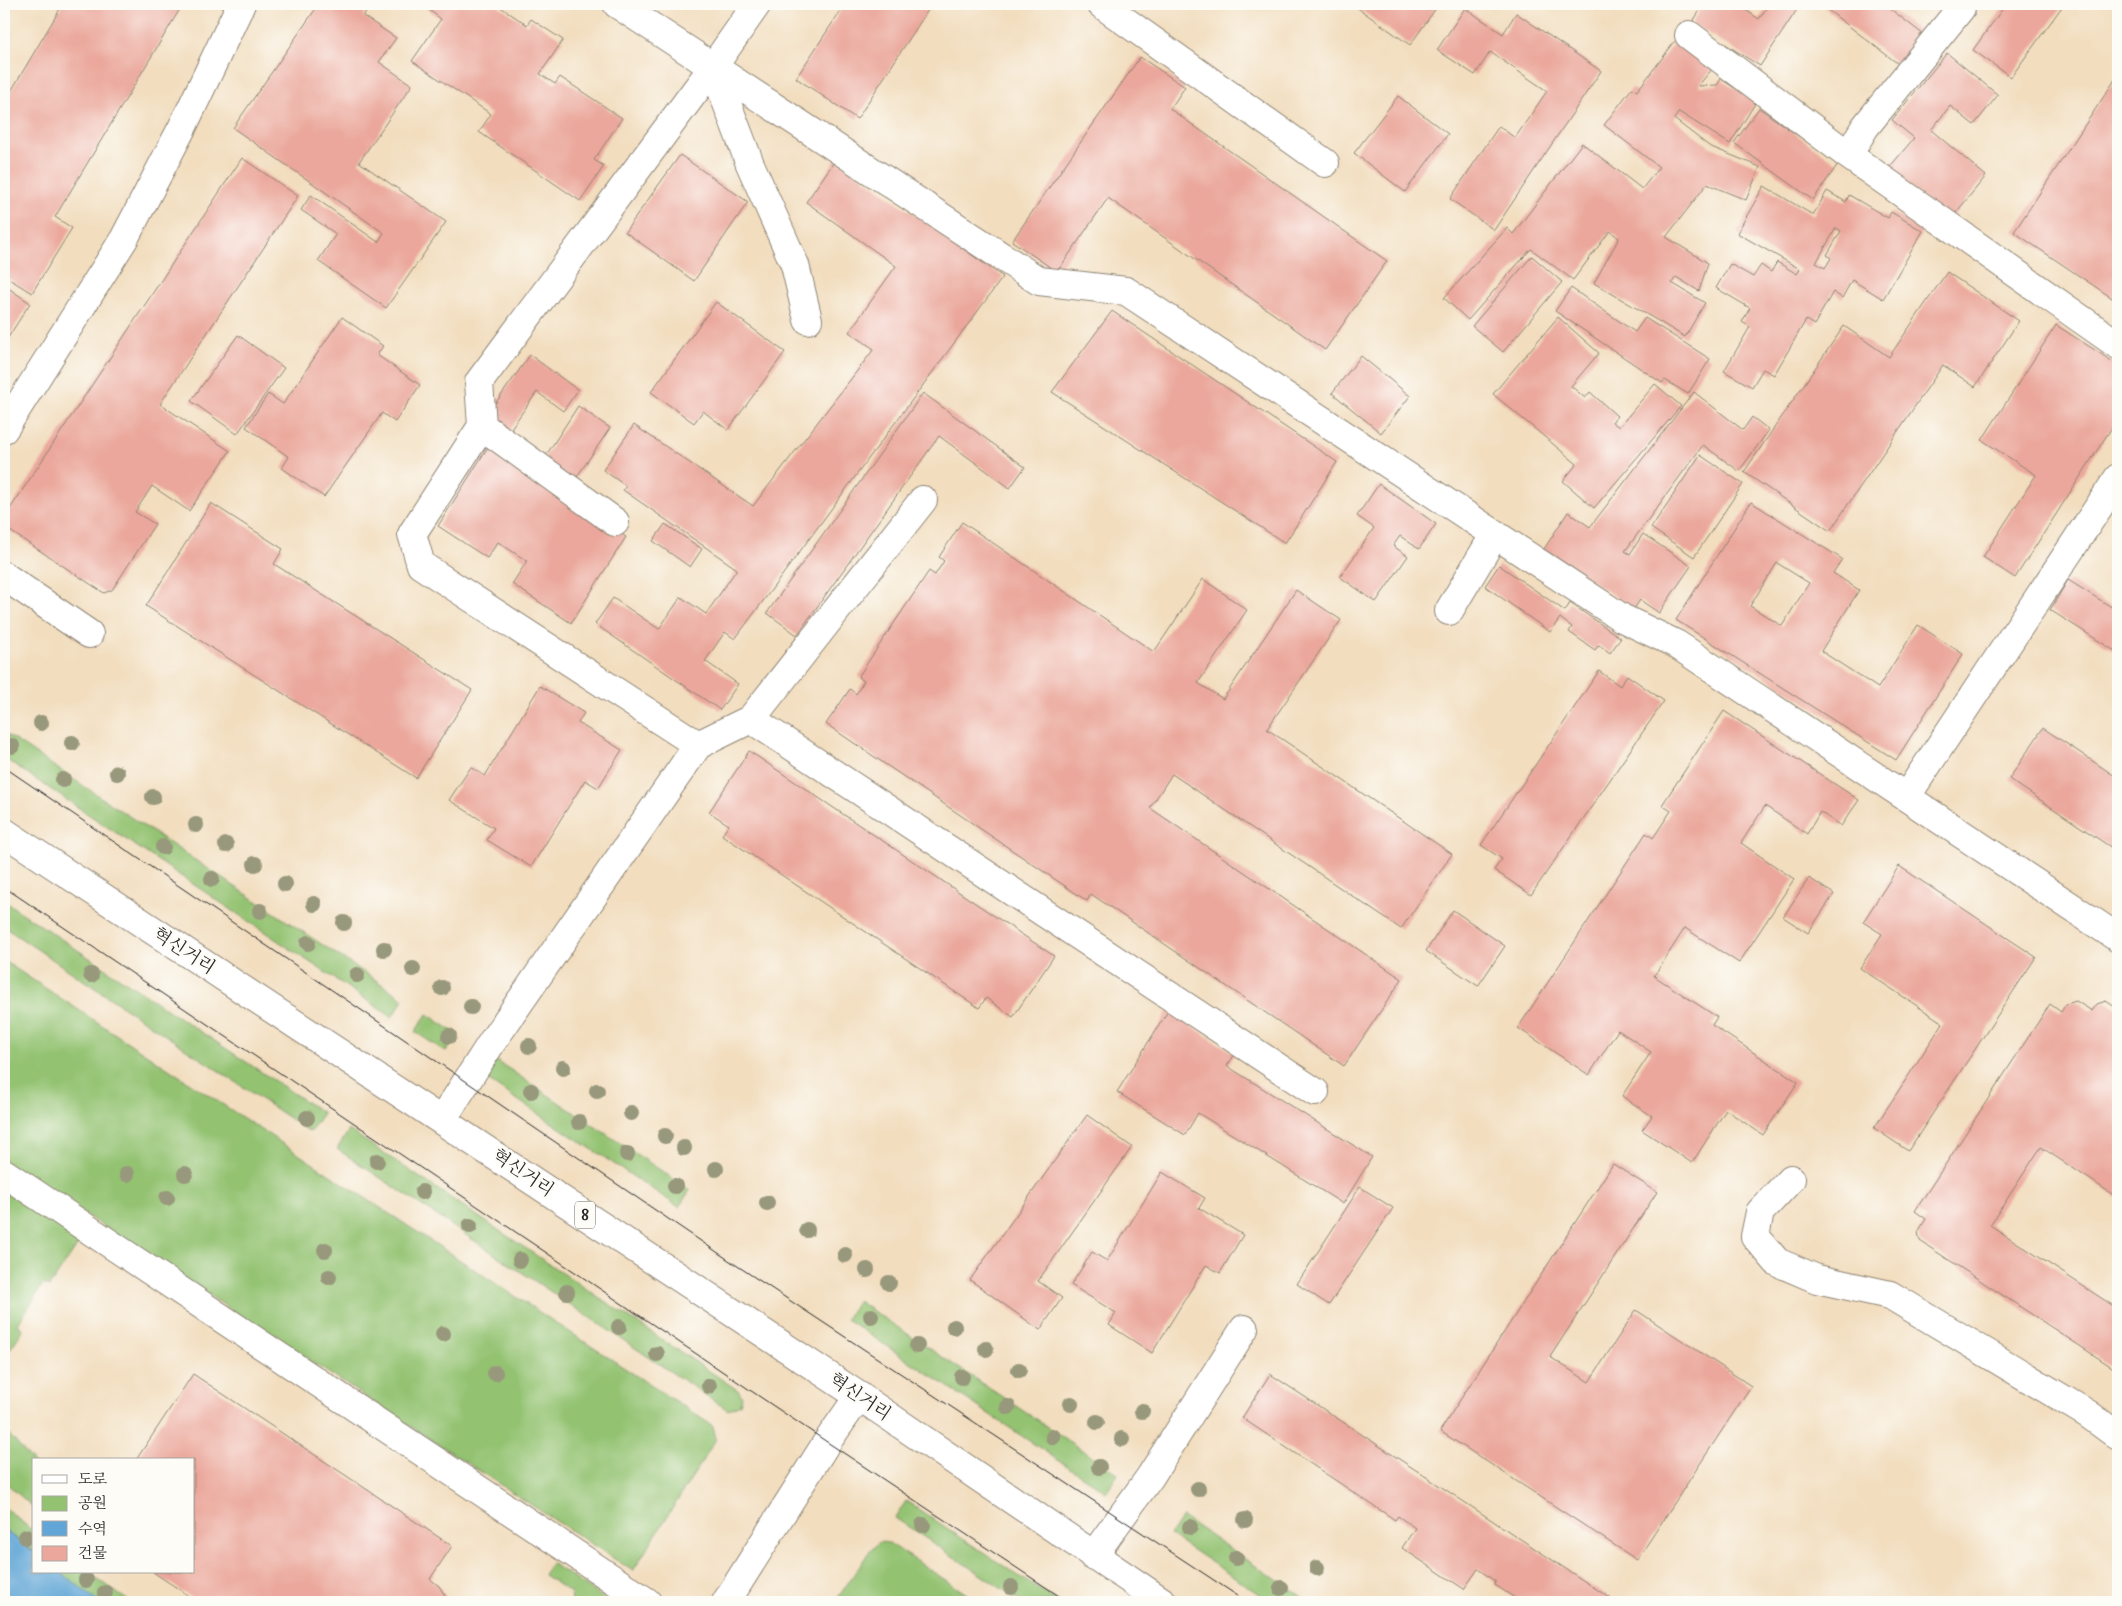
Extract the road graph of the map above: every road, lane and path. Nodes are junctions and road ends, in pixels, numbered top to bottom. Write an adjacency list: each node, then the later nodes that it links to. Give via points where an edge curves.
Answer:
1 (241, 4): 13 (street, via 124,239)
2 (617, 4): 7 (street)
3 (757, 4): 7 (street)
4 (1100, 4): 9 (street)
5 (1961, 8): 8 (street, via 1866,127)
6 (1689, 35): 8 (street)
7 (713, 67): 10 (street, via 750,164 795,265); 12 (street, via 479,382); 17 (street, via 1039,281 1126,291)
8 (1848, 155): 11 (street)
9 (1325, 163)
10 (808, 320)
11 (2118, 345)
12 (482, 426): 16 (street); 22 (street, via 412,534 422,564)
13 (4, 429)
14 (2118, 478): 23 (street)
15 (923, 500): 21 (street)
16 (615, 522)
17 (1495, 534): 19 (street); 23 (street, via 1622,618 1676,644)
18 (4, 576): 20 (street)
19 (1449, 611)
20 (89, 634)
21 (751, 719): 22 (street); 26 (street)
22 (698, 745): 27 (street)
23 (1906, 797): 25 (street)
24 (4, 832): 27 (street, 혁신거리 / 8)
25 (2118, 938)
26 (1316, 1092)
27 (442, 1120): 31 (street, 혁신거리 / 8)
28 (4, 1173): 34 (street)
29 (1791, 1179): 32 (street, via 1760,1212 1755,1236 1777,1262 1818,1278 1890,1295 2088,1414)
30 (1244, 1329): 33 (street, via 1150,1477)
31 (859, 1396): 33 (street, 혁신거리 / 8); 35 (street)
32 (2118, 1436)
33 (1094, 1556): 36 (street, 혁신거리 / 8)
34 (647, 1602)
35 (726, 1602)
36 (1163, 1602)

